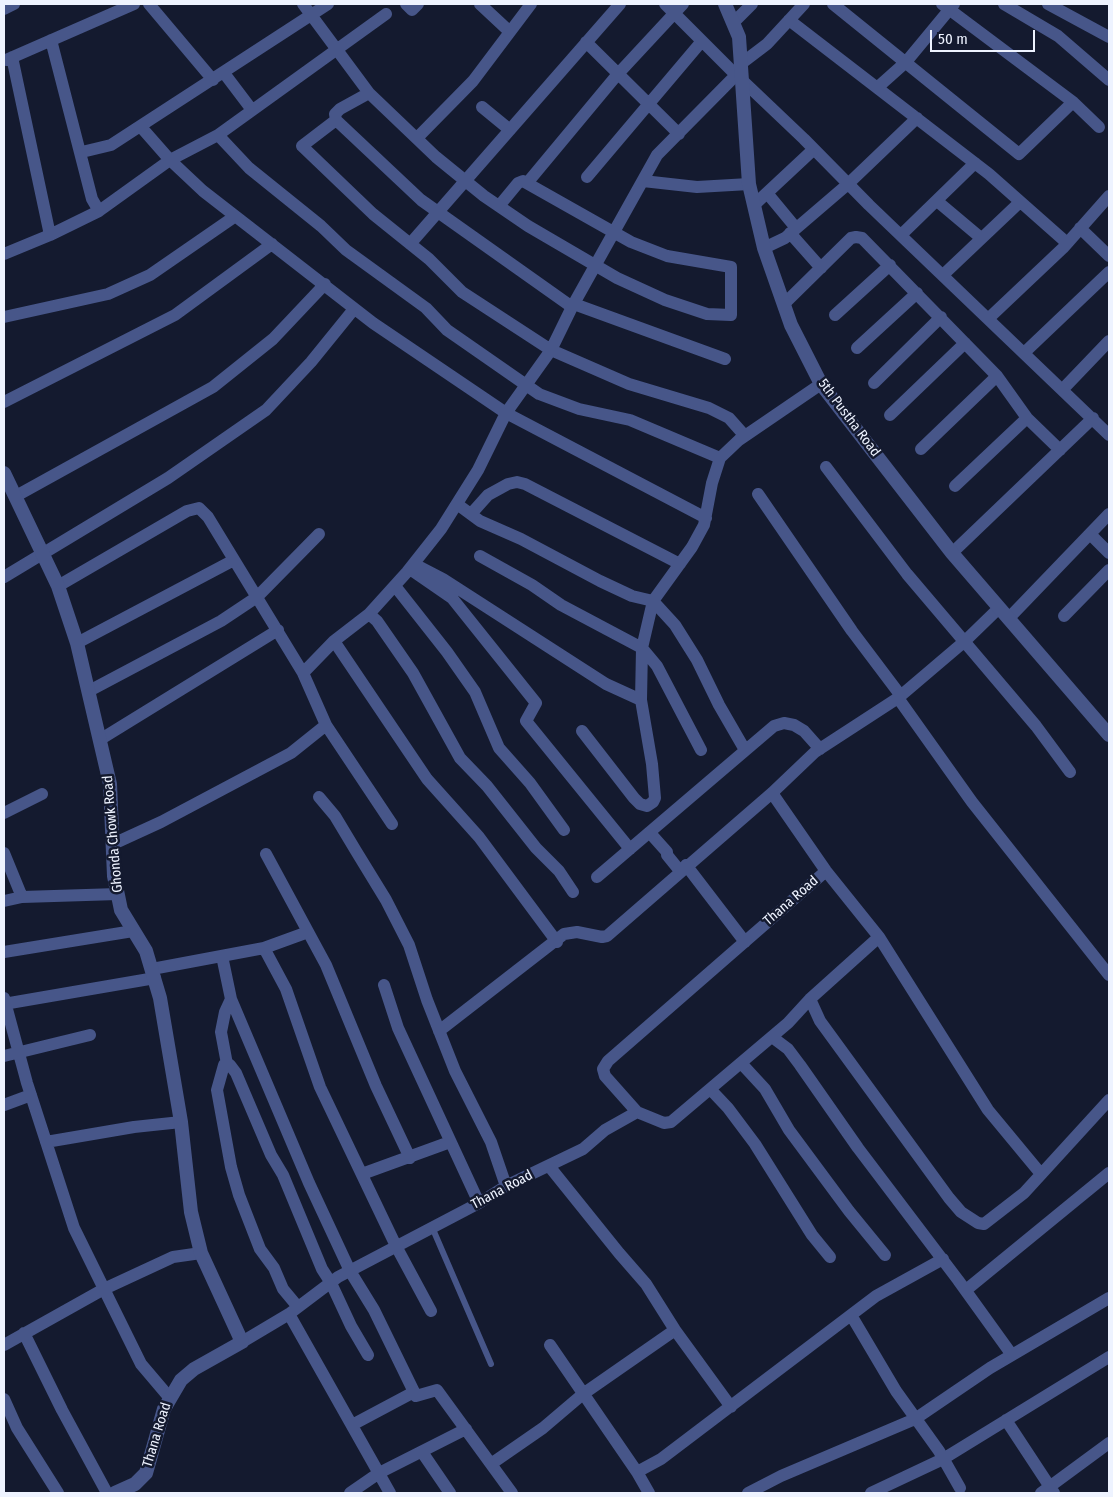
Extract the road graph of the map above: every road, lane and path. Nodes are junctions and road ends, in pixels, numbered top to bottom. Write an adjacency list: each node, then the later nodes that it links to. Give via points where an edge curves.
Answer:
1 (14, 4): 20 (street)
2 (134, 4): 27 (street)
3 (149, 4): 35 (street)
4 (303, 4): 22 (street)
5 (328, 4): 22 (street)
6 (406, 4): 7 (street, via 412,10)
7 (418, 4)
8 (480, 4): 25 (street)
9 (531, 4): 25 (street)
10 (620, 4): 29 (street)
11 (664, 4): 19 (street)
12 (725, 4): 24 (street, 5th Pustha Road)
13 (752, 4): 24 (street)
14 (804, 4): 23 (street)
15 (833, 4): 32 (street)
16 (1004, 4): 36 (street, via 1058,36)
17 (1048, 4): 26 (street)
18 (949, 5): 32 (street); 39 (street)
19 (678, 8): 28 (street); 34 (street)
20 (4, 9)
21 (386, 14): 30 (street)
22 (311, 16): 30 (street); 35 (street)
23 (789, 20): 33 (street); 37 (street)
24 (733, 23): 33 (street, 5th Pustha Road, via 739,38)
25 (510, 32): 50 (street, via 472,81)
26 (1109, 37)
27 (51, 40): 31 (street); 52 (street)
28 (702, 41): 33 (street); 40 (street)
29 (586, 42): 34 (street); 47 (street)
30 (337, 48): 38 (street); 42 (street)
31 (8, 59): 73 (street)
32 (906, 62): 37 (street); 39 (street, via 1019,154)
33 (741, 72): 48 (street); 51 (street); 59 (street, 5th Pustha Road)
34 (617, 75): 40 (street); 57 (street)
35 (218, 77): 42 (street); 45 (street)
36 (1109, 80)
37 (878, 87): 43 (street)
38 (369, 93): 44 (street, via 340,108 335,114); 50 (street)
39 (1072, 102): 46 (street)
40 (646, 104): 48 (street); 55 (street)
41 (482, 108): 47 (street)
42 (252, 110): 49 (street)
43 (917, 118): 54 (street); 60 (street)
44 (336, 120): 68 (street); 78 (street, via 302,146 373,214)
45 (141, 127): 52 (street, via 111,146); 53 (street)
46 (1099, 127)
47 (510, 130): 56 (street)
48 (679, 134): 58 (street, via 657,155)
49 (218, 135): 53 (street); 104 (street, via 249,168 346,250 426,308 447,330)
50 (416, 138): 56 (street)
51 (814, 149): 60 (street); 61 (street)
52 (82, 152): 67 (street, via 92,199)
53 (170, 160): 67 (street); 69 (street)
54 (976, 163): 63 (street); 64 (street)
55 (587, 177)
56 (466, 181): 66 (street); 68 (street)
57 (528, 182): 66 (street, via 518,183); 72 (street)
58 (643, 182): 59 (street, via 697,187); 72 (street)
59 (749, 184): 65 (street, 5th Pustha Road)
60 (848, 184): 71 (street); 74 (street)
61 (767, 193): 65 (street); 71 (street)
62 (1109, 196): 70 (street)
63 (937, 201): 74 (street); 75 (street)
64 (1020, 202): 75 (street); 76 (street)
65 (754, 204): 79 (street, 5th Pustha Road)
66 (499, 206): 83 (street)
67 (98, 211): 73 (street)
68 (438, 212): 78 (street); 90 (street)
69 (234, 217): 77 (street); 93 (street, via 150,274 108,294)
70 (1080, 228): 76 (street); 81 (street)
71 (793, 231): 79 (street); 84 (street)
72 (615, 232): 83 (street); 83 (street, via 667,256 731,267 732,315 707,314 665,300)
73 (50, 235): 80 (street)
74 (901, 235): 86 (street)
75 (982, 238): 86 (street)
76 (1067, 243): 95 (street)
77 (272, 244): 87 (street); 107 (street, via 175,315)
78 (410, 244): 99 (street, via 462,292)
79 (764, 248): 89 (street, 5th Pustha Road)
80 (4, 254)
81 (1109, 256)
82 (890, 265): 84 (street, via 856,236); 88 (street); 92 (street)
83 (596, 266): 90 (street)
84 (820, 268): 89 (street)
85 (1109, 272): 100 (street)
86 (943, 275): 95 (street)
87 (325, 284): 91 (street); 121 (street, via 273,339 213,386)
88 (917, 293): 94 (street); 98 (street)
89 (784, 304): 105 (street, 5th Pustha Road)
90 (573, 306): 99 (street); 101 (street)
91 (354, 309): 108 (street); 130 (street, via 266,410 168,478)
92 (835, 315)
93 (4, 317)
94 (941, 317): 97 (street); 103 (street)
95 (989, 318): 100 (street)
96 (1109, 340): 106 (street)
97 (965, 343): 102 (street); 109 (street)
98 (857, 348)
99 (551, 350): 104 (street); 113 (street, via 629,384 709,408 729,418)
100 (1025, 352): 106 (street)
101 (725, 359)
102 (997, 376): 110 (street); 114 (street)
103 (874, 383)
104 (526, 384): 108 (street); 116 (street, via 547,397 579,409 630,420)
105 (821, 384): 113 (street); 128 (street, 5th Pustha Road)
106 (1063, 389): 111 (street)
107 (4, 402)
108 (506, 413): 122 (street); 125 (street)
109 (890, 415)
110 (1027, 418): 115 (street); 119 (street)
111 (1093, 418): 112 (street); 115 (street)
112 (1109, 435)
113 (745, 436): 116 (street)
114 (921, 449)
115 (1060, 450): 128 (street)
116 (720, 458): 125 (street)
117 (826, 467): 146 (street, via 908,574)
118 (4, 473): 121 (street, Ghonda Chowk Road)
119 (955, 486)
120 (758, 494): 151 (street)
121 (16, 496): 130 (street, Ghonda Chowk Road)
122 (457, 504): 123 (street); 134 (street)
123 (471, 514): 133 (street, via 488,495 517,482); 140 (street, via 600,581 632,596)
124 (1109, 514): 127 (street)
125 (706, 518): 133 (street)
126 (318, 534): 139 (street)
127 (1090, 534): 129 (street); 141 (street)
128 (952, 553): 141 (street, 5th Pustha Road)
129 (1109, 553)
130 (43, 554): 136 (street); 137 (street, Ghonda Chowk Road)
131 (480, 556): 148 (street, via 561,605)
132 (234, 560): 137 (street, via 203,512 193,508); 139 (street); 147 (street)
133 (680, 564): 140 (street)
134 (411, 566): 138 (street); 152 (street, via 443,579 580,668); 169 (street, via 452,598 536,703 526,720)
135 (1109, 570): 143 (street)
136 (4, 577)
137 (58, 586): 147 (street, Ghonda Chowk Road)
138 (395, 586): 142 (street); 166 (street, via 475,692 499,748 530,783)
139 (257, 597): 144 (street); 150 (street, via 221,621)
140 (653, 601): 148 (street); 159 (street, via 675,625 697,660)
141 (1003, 613): 146 (street); 155 (street, 5th Pustha Road)
142 (369, 614): 145 (street); 175 (street, via 413,672 460,758 559,871)
143 (1064, 616)
144 (278, 630): 149 (street); 156 (street)
145 (334, 641): 149 (street); 182 (street, via 427,779 479,837)
146 (965, 641): 151 (street); 160 (street)
147 (78, 643): 150 (street, Ghonda Chowk Road)
148 (642, 648): 152 (street); 158 (street, via 657,666)
149 (304, 672): 153 (street)
150 (90, 691): 156 (street, Ghonda Chowk Road)
151 (900, 697): 157 (street); 188 (street, via 972,802)
152 (640, 700): 154 (street, via 655,798 647,806 634,798)
153 (326, 725): 165 (street); 168 (street, via 291,753)
154 (582, 731)
155 (1109, 735)
156 (101, 739): 168 (street, Ghonda Chowk Road, via 110,784)
157 (820, 748): 159 (street, via 804,731 784,723 774,726); 161 (street)
158 (701, 750)
159 (745, 750): 167 (street)
160 (1070, 772)
161 (772, 793): 172 (street); 173 (street)
162 (42, 794): 164 (street)
163 (319, 797): 193 (street, via 335,816 390,908 408,945)
164 (4, 813)
165 (392, 824)
166 (564, 830)
167 (650, 833): 169 (street); 172 (street, via 668,852 667,855)
168 (113, 844): 176 (street, Ghonda Chowk Road)
169 (630, 849): 174 (street)
170 (4, 853): 177 (street)
171 (266, 854): 180 (street)
172 (683, 868): 182 (street, via 607,936 569,932); 183 (street)
173 (826, 871): 181 (street); 183 (street, Thana Road)
174 (597, 877)
175 (573, 892)
176 (118, 894): 177 (street); 179 (street, Ghonda Chowk Road, via 121,910)
177 (22, 897): 178 (street)
178 (4, 901)
179 (133, 931): 185 (street); 187 (street, Ghonda Chowk Road, via 146,951)
180 (308, 932): 184 (street); 208 (street, via 326,965)
181 (879, 937): 191 (street); 212 (street, via 988,1110)
182 (557, 942): 193 (street)
183 (745, 942): 204 (street, Thana Road, via 608,1061 603,1069 605,1076)
184 (264, 948): 186 (street); 211 (street, via 286,989 320,1087)
185 (4, 952)
186 (222, 956): 187 (street); 190 (street)
187 (154, 974): 192 (street); 205 (street, Ghonda Chowk Road)
188 (1109, 976)
189 (384, 985): 207 (street, via 398,1028)
190 (231, 998): 199 (street, via 221,1032); 221 (street, via 309,1184)
191 (810, 998): 195 (street); 212 (street, via 820,1021 961,1212 984,1224 1024,1193)
192 (4, 1002): 196 (street)
193 (439, 1031): 213 (street, via 491,1142)
194 (90, 1035): 196 (street)
195 (772, 1036): 198 (street); 220 (street, via 788,1049)
196 (19, 1052): 197 (street); 201 (street)
197 (4, 1056)
198 (741, 1063): 200 (street); 218 (street, via 765,1089 790,1130)
199 (227, 1064): 222 (street, via 233,1067 322,1269); 226 (street, via 221,1070 217,1090 231,1167 260,1249 274,1268)
200 (711, 1090): 204 (street, via 667,1123); 219 (street, via 755,1144 812,1235)
201 (31, 1095): 202 (street); 206 (street)
202 (4, 1105)
203 (1108, 1106): 212 (street)
204 (637, 1112): 209 (street, Thana Road, via 605,1130 583,1149)
205 (180, 1122): 206 (street); 217 (street, Ghonda Chowk Road, via 191,1212)
206 (46, 1142): 223 (street, via 74,1228)
207 (450, 1142): 208 (street); 214 (street)
208 (410, 1158): 211 (street)
209 (549, 1166): 213 (street, Thana Road); 229 (street, via 646,1284)
210 (1109, 1173): 224 (street)
211 (362, 1174): 216 (street)
212 (1041, 1174)
213 (506, 1186): 214 (street, Thana Road)
214 (479, 1203): 215 (street, Thana Road)
215 (432, 1227): 216 (street, Thana Road); 237 (lane)
216 (396, 1246): 221 (street, Thana Road); 227 (street)
217 (202, 1252): 223 (street, via 173,1256); 231 (street, Ghonda Chowk Road)
218 (885, 1255)
219 (830, 1257)
220 (943, 1259): 224 (street); 228 (street, via 876,1296)
221 (350, 1271): 222 (street, Thana Road); 238 (street, via 374,1310)
222 (331, 1282): 226 (street, Thana Road); 234 (street)
223 (104, 1290): 230 (street); 240 (street, via 141,1364)
224 (966, 1290): 235 (street)
225 (1109, 1298): 235 (street)
226 (294, 1311): 231 (street, Thana Road); 245 (street)
227 (430, 1311)
228 (851, 1315): 242 (street); 243 (street)
229 (675, 1330): 239 (street); 242 (street)
230 (24, 1333): 232 (street); 256 (street)
231 (242, 1342): 240 (street, Thana Road, via 185,1376)
232 (4, 1345)
233 (550, 1345): 239 (street)
234 (368, 1355)
235 (1012, 1355): 243 (street)
236 (1109, 1357): 244 (street)
237 (491, 1364)
238 (414, 1392): 245 (street); 246 (street, via 416,1396 437,1390)
239 (583, 1394): 250 (street, via 543,1428); 251 (street)
240 (169, 1397): 257 (street, Thana Road, via 146,1473 135,1484)
241 (4, 1399): 255 (street, via 17,1428)
242 (731, 1408): 251 (street, via 661,1459)
243 (915, 1419): 249 (street); 263 (street)
244 (1006, 1420): 249 (street); 254 (street)
245 (352, 1425): 252 (street)
246 (466, 1429): 248 (street); 250 (street)
247 (1109, 1443): 254 (street)
248 (422, 1452): 252 (street); 260 (street)
249 (943, 1459): 253 (street); 264 (street)
250 (491, 1464): 261 (street)
251 (637, 1472): 262 (street)
252 (379, 1473): 258 (street); 259 (street)
253 (960, 1488)
254 (1048, 1492)
255 (58, 1493)
256 (107, 1493)
257 (115, 1493)
258 (350, 1493)
259 (390, 1493)
260 (450, 1493)
261 (512, 1493)
262 (649, 1493)
263 (748, 1493)
264 (871, 1493)

